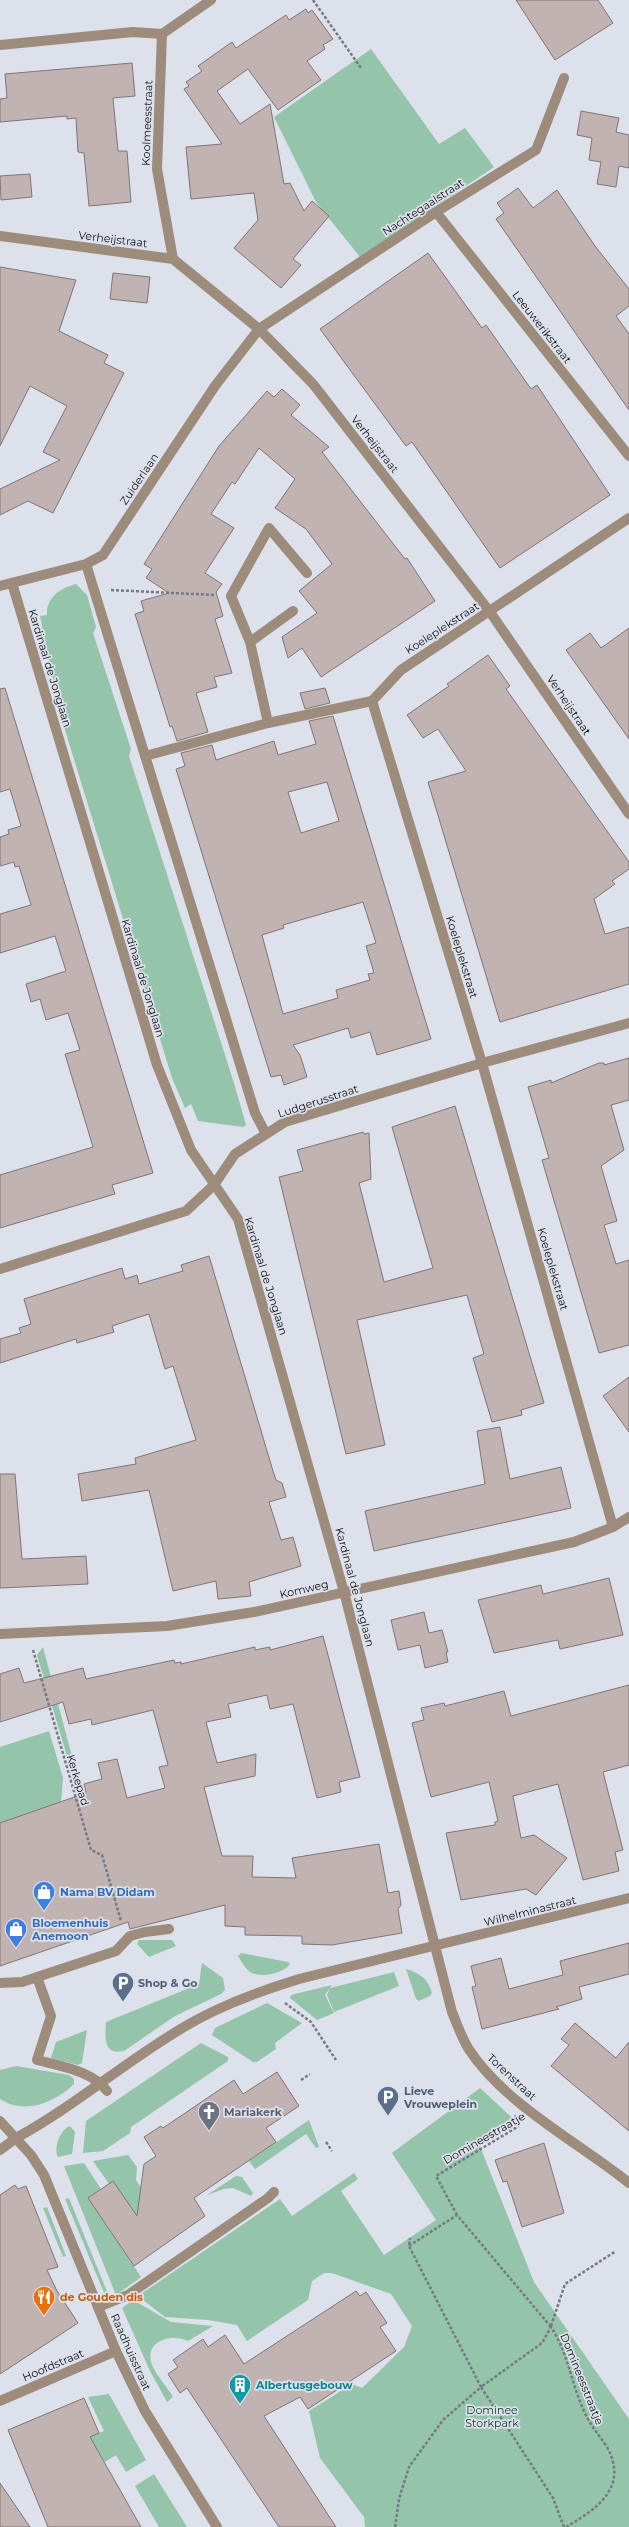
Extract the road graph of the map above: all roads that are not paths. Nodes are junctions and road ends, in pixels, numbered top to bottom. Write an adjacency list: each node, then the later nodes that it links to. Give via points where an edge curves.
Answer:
1 (211, 0): 2 (street)
2 (162, 34): 3 (street, via 133,32); 7 (street, Koolmeesstraat, via 156,169)
3 (0, 45)
4 (564, 78): 5 (street, Nachtegaalstraat, via 536,150)
5 (436, 212): 8 (street, Nachtegaalstraat); 9 (street, Leeuwerikstraat)
6 (0, 236): 7 (street, Verheijstraat)
7 (173, 259): 8 (street, Verheijstraat)
8 (259, 329): 11 (street, Zuiderlaan, via 216,386 103,555); 16 (street, Verheijstraat, via 313,384)
9 (629, 456)
10 (629, 518): 16 (street, Koeleplekstraat)
11 (86, 564): 13 (street, Zuiderlaan); 20 (street)
12 (307, 573): 17 (street, via 269,528 231,596)
13 (12, 583): 14 (street, Zuiderlaan); 25 (street, Kardinaal de Jonglaan, via 157,1065 191,1150)
14 (0, 586)
15 (293, 611): 17 (street)
16 (490, 612): 18 (street, Koeleplekstraat, via 401,670); 21 (street, Verheijstraat)
17 (250, 642): 19 (street)
18 (372, 701): 19 (street); 23 (street, Koeleplekstraat)
19 (268, 723): 20 (street)
20 (145, 756): 24 (street, via 255,1113)
21 (629, 814)
22 (629, 1023): 23 (street, Ludgerusstraat)
23 (482, 1063): 24 (street, Ludgerusstraat, via 285,1122); 28 (street, Koeleplekstraat)
24 (266, 1134): 25 (street, Ludgerusstraat, via 236,1154)
25 (214, 1185): 26 (street, Ludgerusstraat, via 186,1211); 29 (street, Kardinaal de Jonglaan, via 238,1219)
26 (0, 1268)
27 (629, 1517): 28 (street, Komweg)
28 (613, 1527): 29 (street, Komweg, via 574,1542)
29 (344, 1592): 30 (street, Komweg, via 254,1612 167,1626); 33 (street, Kardinaal de Jonglaan)
30 (0, 1634)
31 (629, 1898): 33 (street, Wilhelminastraat)
32 (169, 1929): 34 (street, via 130,1936 116,1951)
33 (436, 1947): 36 (street, via 266,1989 186,2026); 40 (street, Torenstraat, via 448,1999 468,2048 492,2076 538,2116)
34 (37, 1977): 35 (street, via 22,1982); 36 (street, via 51,2016 37,2060 71,2070)
35 (0, 1983)
36 (104, 2087): 38 (street)
37 (0, 2121): 38 (street)
38 (16, 2138): 39 (street); 42 (street, Raadhuisstraat, via 31,2155 53,2194)
39 (0, 2150)
40 (629, 2183)
41 (274, 2192): 42 (street, via 128,2295)
42 (98, 2307): 43 (street, Raadhuisstraat)
43 (116, 2351): 44 (street, Hoofdstraat); 45 (street, Raadhuisstraat, via 145,2411)
44 (0, 2401)
45 (217, 2527)

